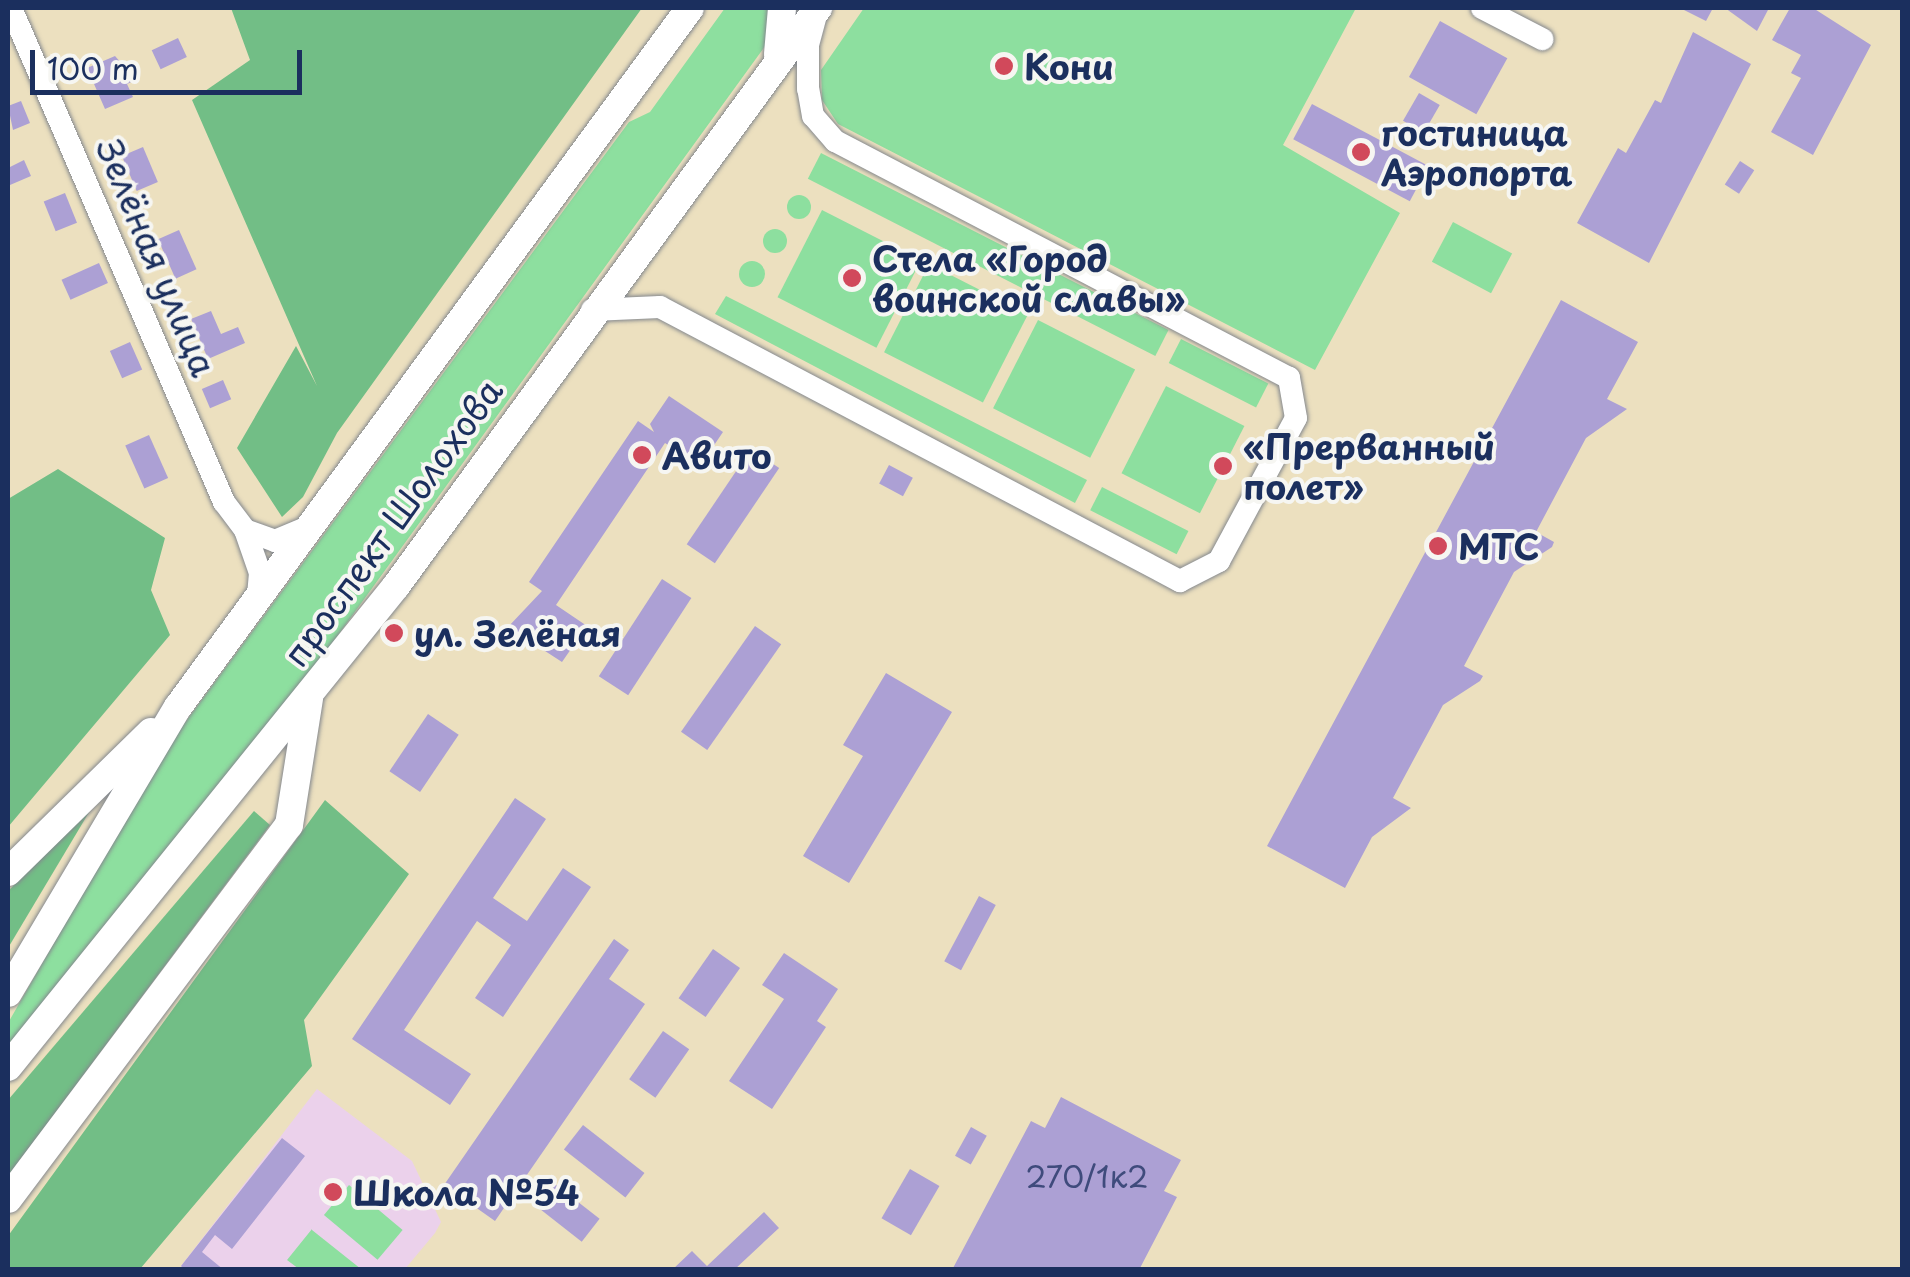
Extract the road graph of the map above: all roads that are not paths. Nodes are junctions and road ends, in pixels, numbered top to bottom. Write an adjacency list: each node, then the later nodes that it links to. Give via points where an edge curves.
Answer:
1 (11, 8): 12 (street, Зелёная улица, via 224,502)
2 (690, 8): 8 (main road, проспект Шолохова)
3 (704, 8): 8 (main road, via 678,40)
4 (782, 8): 9 (main road)
5 (818, 8): 9 (main road, проспект Шолохова); 10 (street, via 808,45 808,89 813,116 831,138 1290,378 1296,418 1219,561 1180,581 660,307)
6 (1482, 8): 7 (street)
7 (1542, 39)
8 (659, 50): 11 (main road, проспект Шолохова)
9 (776, 66): 10 (main road, проспект Шолохова)
10 (592, 310): 14 (main road, проспект Шолохова)
11 (311, 526): 12 (street, via 276,541); 13 (main road, проспект Шолохова)
12 (245, 530): 13 (street, Зелёная улица, via 260,573)
13 (258, 597): 15 (main road, проспект Шолохова)
14 (309, 697): 18 (main road, проспект Шолохова); 19 (main road, via 289,825)
15 (178, 707): 16 (main road); 17 (main road, проспект Шолохова)
16 (8, 872)
17 (8, 993)
18 (8, 1067)
19 (8, 1198)

